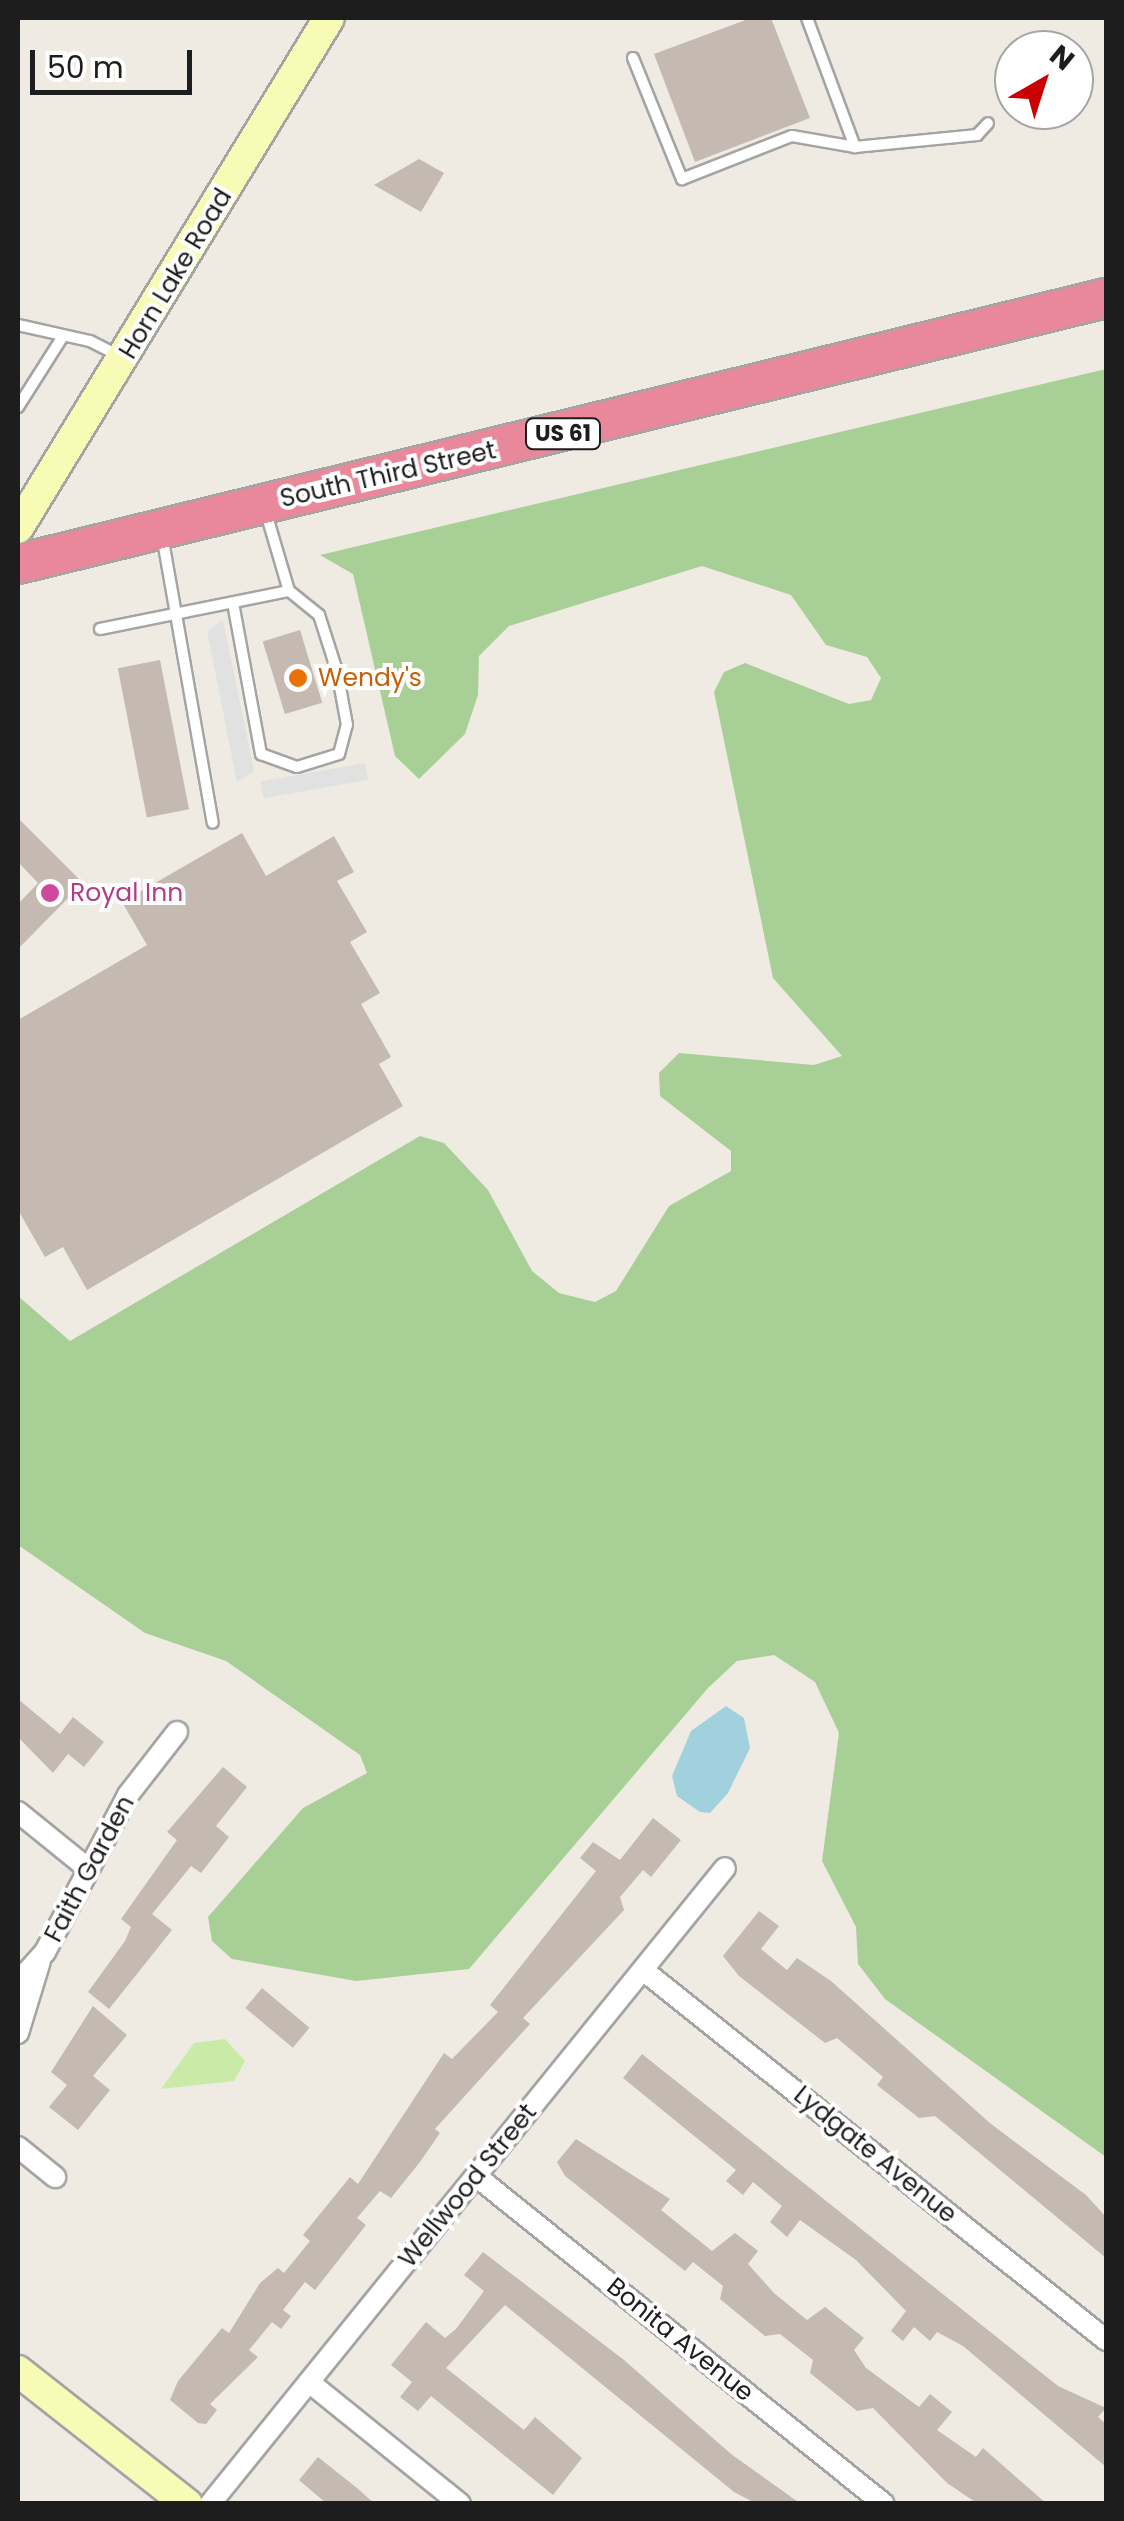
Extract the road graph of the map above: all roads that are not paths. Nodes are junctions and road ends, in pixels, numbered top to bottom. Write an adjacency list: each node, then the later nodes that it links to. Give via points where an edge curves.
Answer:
1 (330, 18): 9 (main road, Horn Lake Road)
2 (807, 18): 5 (lane)
3 (633, 58): 5 (lane, via 682,179 792,136)
4 (988, 123): 5 (lane, via 977,135)
5 (856, 147)
6 (1106, 298): 11 (highway, South Third Street / US 61)
7 (18, 325): 8 (lane)
8 (63, 336): 9 (lane); 10 (lane)
9 (124, 359): 12 (main road, Horn Lake Road)
10 (18, 407)
11 (264, 505): 13 (highway, South Third Street / US 61); 15 (lane)
12 (18, 528)
13 (162, 529): 14 (highway, South Third Street / US 61); 17 (lane)
14 (18, 564)
15 (289, 591): 16 (lane); 16 (lane, via 319,615 337,672 346,741 325,762 278,766 261,754)
16 (233, 603): 17 (lane)
17 (178, 612): 18 (lane); 19 (lane)
18 (100, 628)
19 (214, 824)
20 (178, 1732): 22 (street, Faith Garden)
21 (18, 1812): 22 (street)
22 (86, 1867): 24 (street, Faith Garden)
23 (726, 1868): 25 (street, Wellwood Street)
24 (40, 1959): 26 (street, Faith Garden); 27 (street, Faith Garden)
25 (644, 1970): 29 (street, Wellwood Street); 31 (street, Lydgate Avenue)
26 (18, 1982)
27 (18, 2033)
28 (18, 2147): 30 (street)
29 (476, 2176): 33 (street, Wellwood Street); 37 (street, Bonita Avenue)
30 (55, 2177)
31 (1106, 2340)
32 (18, 2371): 34 (main road)
33 (309, 2382): 35 (street, Wellwood Street); 36 (street)
34 (187, 2504)
35 (210, 2504)
36 (460, 2504)
37 (884, 2504)

